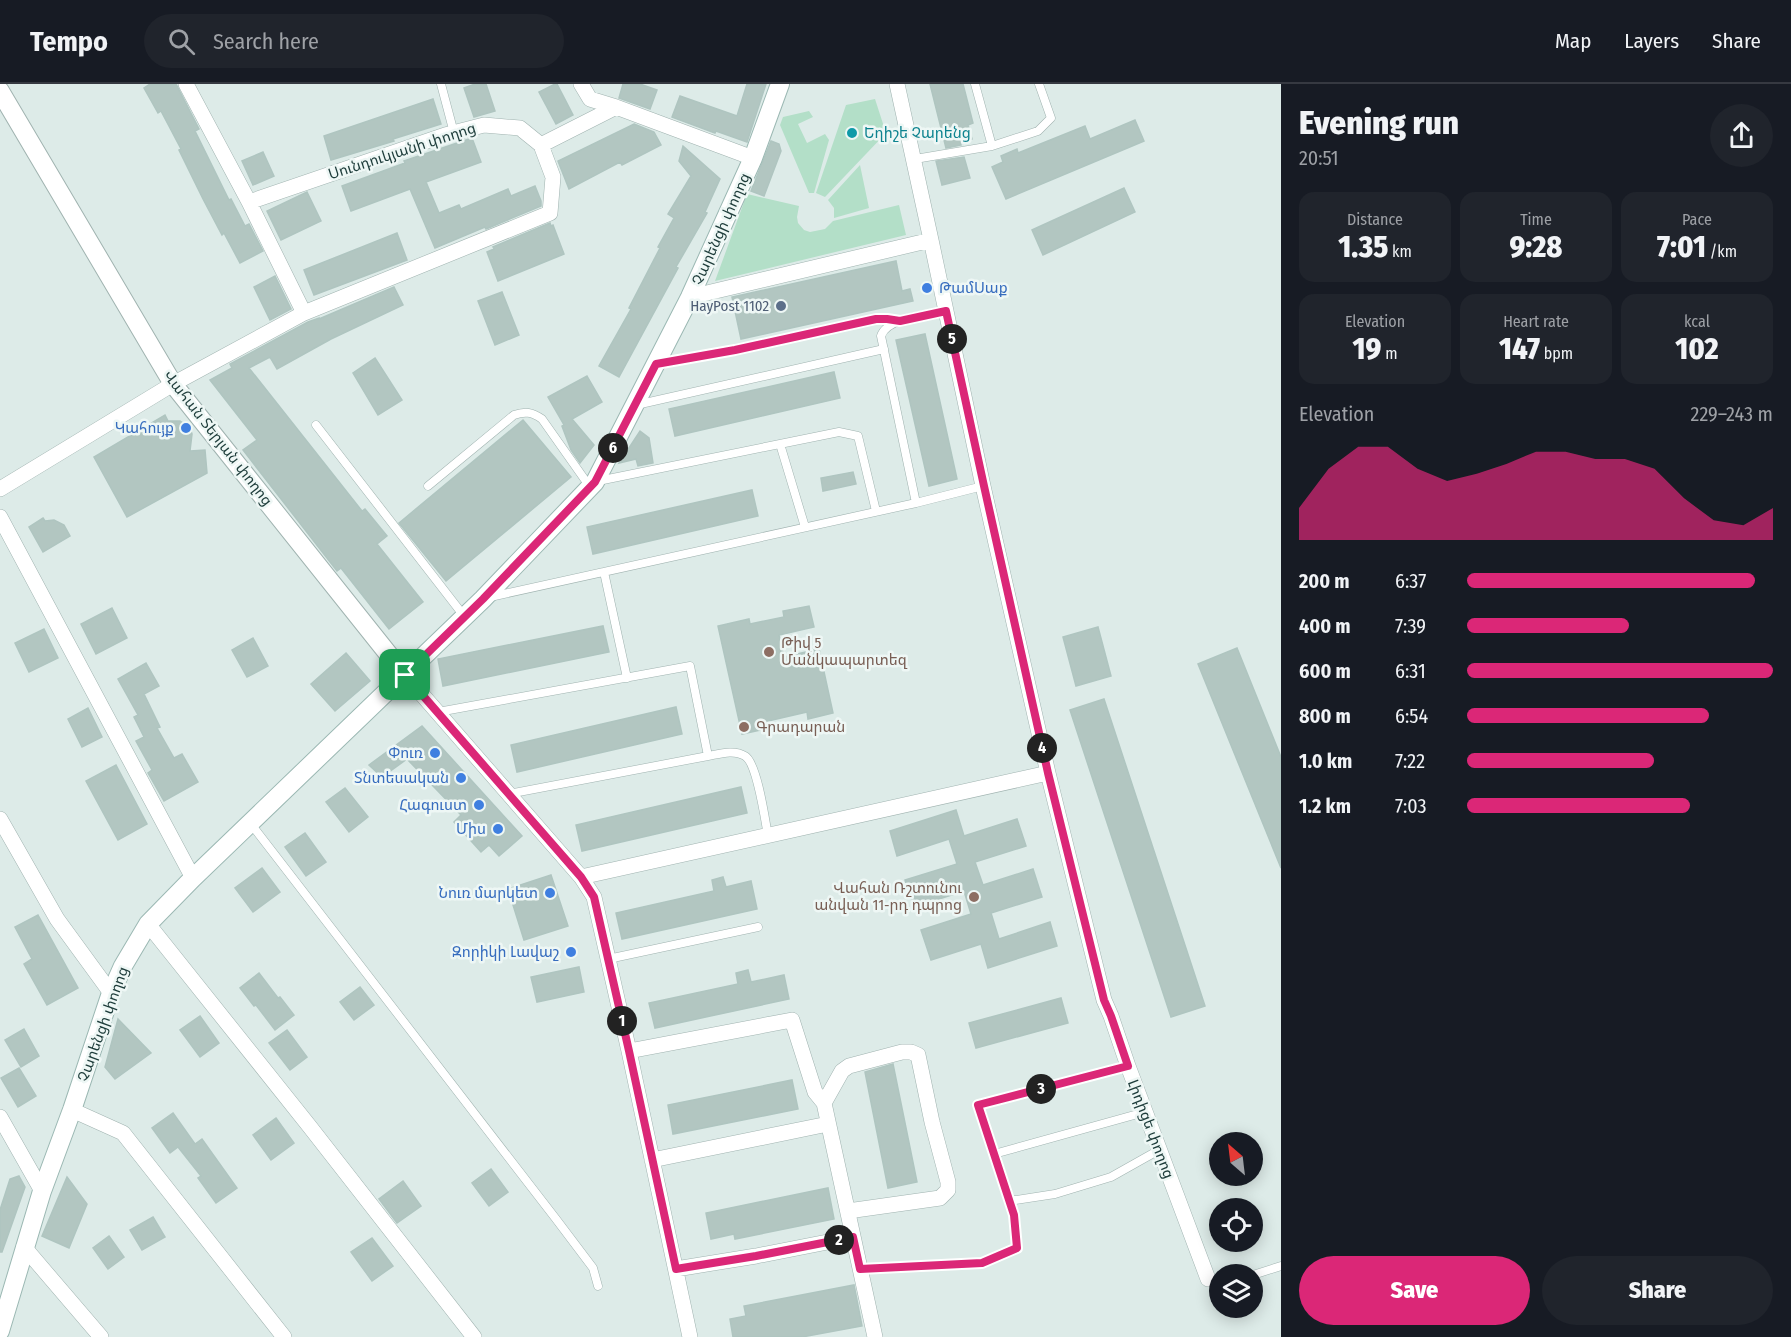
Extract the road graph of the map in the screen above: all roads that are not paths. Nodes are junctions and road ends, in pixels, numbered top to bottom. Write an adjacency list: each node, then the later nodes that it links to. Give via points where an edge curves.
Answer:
1 (186, 84): 15 (street)
2 (441, 84): 10 (lane)
3 (581, 84): 9 (street, via 590,99)
4 (780, 84): 13 (main road, Չարենցի փողոց)
5 (897, 84): 14 (street, Լիդիցե փողոց)
6 (975, 84): 12 (lane)
7 (1039, 84): 12 (lane, via 1051,118 1038,131)
8 (0, 90): 23 (main road, Վահան Տերյան փողոց)
9 (616, 107): 11 (street); 13 (street)
10 (454, 133): 11 (street, Սունդուկյանի փողոց, via 484,125 520,128); 15 (street, Սունդուկյանի փողոց)
11 (541, 146): 19 (street, via 554,177 550,213)
12 (992, 146): 14 (lane)
13 (753, 158): 17 (main road, Չարենցի փողոց)
14 (915, 159): 16 (street, Լիդիցե փողոց)
15 (249, 202): 19 (street)
16 (931, 240): 17 (street); 18 (street, Լիդիցե փողոց)
17 (690, 297): 22 (main road, Չարենցի փողոց)
18 (946, 311): 20 (lane); 29 (street, Լիդիցե փողոց)
19 (304, 313): 23 (street)
20 (900, 321): 21 (lane, via 883,331); 22 (lane, via 876,319)
21 (884, 349): 24 (lane); 31 (lane)
22 (656, 364): 24 (main road, Չարենցի փողոց)
23 (173, 384): 30 (street); 38 (main road, Վահան Տերյան փողոց)
24 (634, 405): 27 (main road, Չարենցի փողոց)
25 (316, 425): 37 (lane)
26 (780, 444): 27 (lane); 32 (lane, via 839,432 858,435); 34 (lane)
27 (592, 484): 28 (lane, via 542,419 523,411); 36 (main road, Չարենցի փողոց)
28 (428, 486)
29 (984, 486): 31 (lane); 42 (street, Լիդիցե փողոց)
30 (0, 489)
31 (916, 503): 32 (lane)
32 (876, 512): 34 (lane)
33 (0, 517): 48 (street)
34 (805, 527): 35 (lane)
35 (604, 572): 36 (lane); 39 (lane)
36 (483, 599): 37 (main road, Չարենցի փողոց)
37 (465, 617): 38 (main road, Չարենցի փողոց)
38 (405, 675): 40 (street); 45 (main road, Չարենցի փողոց)
39 (627, 678): 40 (lane); 41 (lane, via 690,666)
40 (438, 712): 43 (street)
41 (708, 756): 43 (lane); 46 (lane, via 734,752 746,756 754,767)
42 (1048, 773): 46 (street); 54 (street, Լիդիցե փողոց, via 1104,1000)
43 (508, 794): 47 (street)
44 (0, 819): 52 (street, via 57,919)
45 (251, 824): 48 (main road, Չարենցի փողոց); 73 (lane, via 593,1268)
46 (768, 836): 47 (street)
47 (581, 877): 51 (street, via 594,897)
48 (193, 878): 49 (main road, Չարենցի փողոց)
49 (148, 924): 52 (main road, Չարենցի փողոց); 77 (street)
50 (758, 927): 51 (lane)
51 (608, 959): 53 (street)
52 (111, 993): 56 (main road, Չարենցի փողոց)
53 (629, 1051): 55 (street, via 792,1020 815,1092); 62 (street)
54 (1128, 1066): 57 (street, Լիդիցե փողոց); 61 (lane, via 978,1105)
55 (824, 1103): 59 (street); 65 (street, via 842,1071 849,1066 902,1052 918,1055 948,1190 940,1198)
56 (72, 1110): 63 (main road, Չարենցի փողոց); 76 (street, via 123,1133)
57 (1145, 1112): 60 (street, Լիդիցե փողոց); 61 (lane)
58 (0, 1117): 63 (street)
59 (828, 1124): 62 (street); 65 (street)
60 (1160, 1150): 64 (lane, via 1111,1177 1055,1194); 72 (street, Լիդիցե փողոց)
61 (994, 1154): 64 (lane)
62 (652, 1160): 69 (street)
63 (42, 1191): 67 (main road, Չարենցի փողոց)
64 (1009, 1201): 70 (lane, via 1017,1248 982,1263)
65 (848, 1211): 66 (street)
66 (853, 1237): 69 (street); 70 (street)
67 (24, 1247): 74 (main road, Չարենցի փողոց); 75 (street)
68 (1281, 1266): 71 (lane)
69 (676, 1269): 78 (street)
70 (860, 1269): 79 (street)
71 (1263, 1272)
72 (1208, 1279)
73 (598, 1286)
74 (0, 1331)
75 (101, 1337)
76 (284, 1337)
77 (474, 1337)
78 (690, 1337)
79 (875, 1337)

